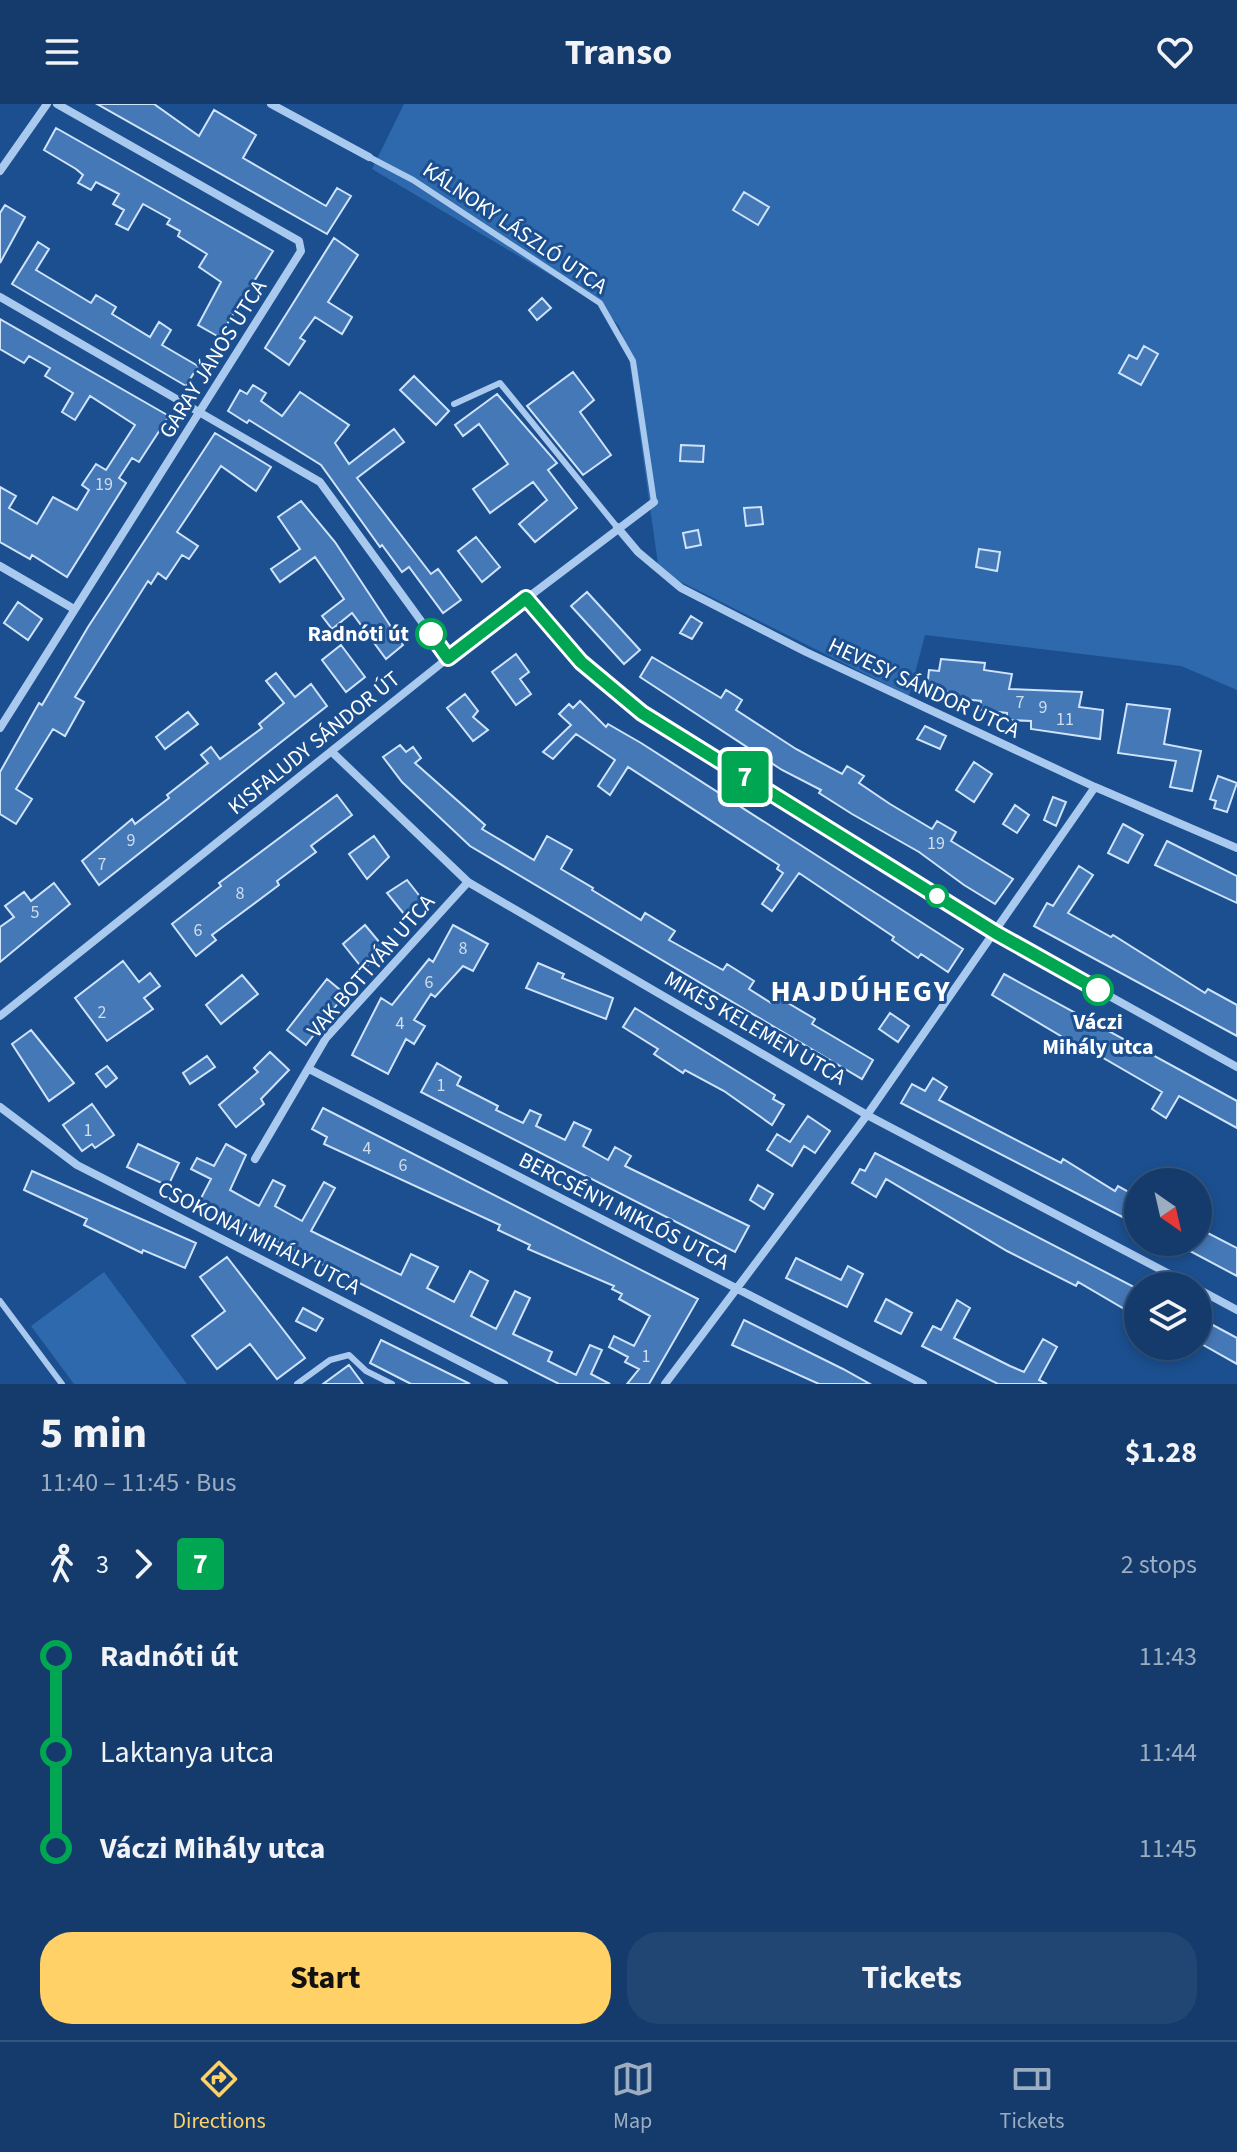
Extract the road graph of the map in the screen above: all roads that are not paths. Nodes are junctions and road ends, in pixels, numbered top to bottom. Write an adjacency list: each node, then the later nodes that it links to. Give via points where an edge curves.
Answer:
1 (47, 104): 4 (street)
2 (57, 104): 9 (street, GARAY JÁNOS UTCA, via 299,241 301,251)
3 (271, 104): 5 (street, KÁLNOKY LÁSZLÓ UTCA)
4 (4, 157): 6 (street)
5 (369, 157): 10 (lane, KÁLNOKY LÁSZLÓ UTCA, via 413,180 600,303 633,361)
6 (0, 171)
7 (0, 297): 9 (street)
8 (454, 404): 11 (lane, via 500,383)
9 (201, 413): 14 (street, GARAY JÁNOS UTCA); 15 (street, via 320,482)
10 (654, 502): 11 (street, KISFALUDY SÁNDOR ÚT)
11 (617, 527): 13 (street, KISFALUDY SÁNDOR ÚT); 18 (street, HEVESY SÁNDOR UTCA, via 681,588)
12 (0, 566): 14 (street)
13 (526, 598): 15 (street, KISFALUDY SÁNDOR ÚT); 21 (street, via 581,662 642,713)
14 (74, 609): 16 (street, GARAY JÁNOS UTCA)
15 (448, 658): 17 (street, KISFALUDY SÁNDOR ÚT)
16 (0, 728)
17 (333, 753): 20 (street, MIKES KELEMEN UTCA); 22 (street, KISFALUDY SÁNDOR ÚT)
18 (1095, 787): 19 (street, HEVESY SÁNDOR UTCA); 21 (street)
19 (1237, 848)
20 (468, 882): 24 (street, VAK BOTTYÁN UTCA, via 326,1038); 27 (street, MIKES KELEMEN UTCA)
21 (996, 933): 23 (street); 27 (street)
22 (0, 1016)
23 (1237, 1067)
24 (309, 1069): 28 (street, VAK BOTTYÁN UTCA); 30 (street, BERCSÉNYI MIKLÓS UTCA)
25 (0, 1100): 26 (lane)
26 (2, 1112): 37 (street, CSOKONAI MIHÁLY UTCA, via 77,1165)
27 (867, 1115): 29 (street, MIKES KELEMEN UTCA); 30 (street)
28 (255, 1159)
29 (1165, 1272)
30 (736, 1289): 38 (street); 39 (street, BERCSÉNYI MIKLÓS UTCA)
31 (1212, 1297): 33 (street)
32 (0, 1301): 34 (lane)
33 (1237, 1310)
34 (62, 1384)
35 (297, 1384): 36 (lane, via 330,1360 349,1355)
36 (392, 1384)
37 (504, 1384)
38 (665, 1384)
39 (923, 1384)

